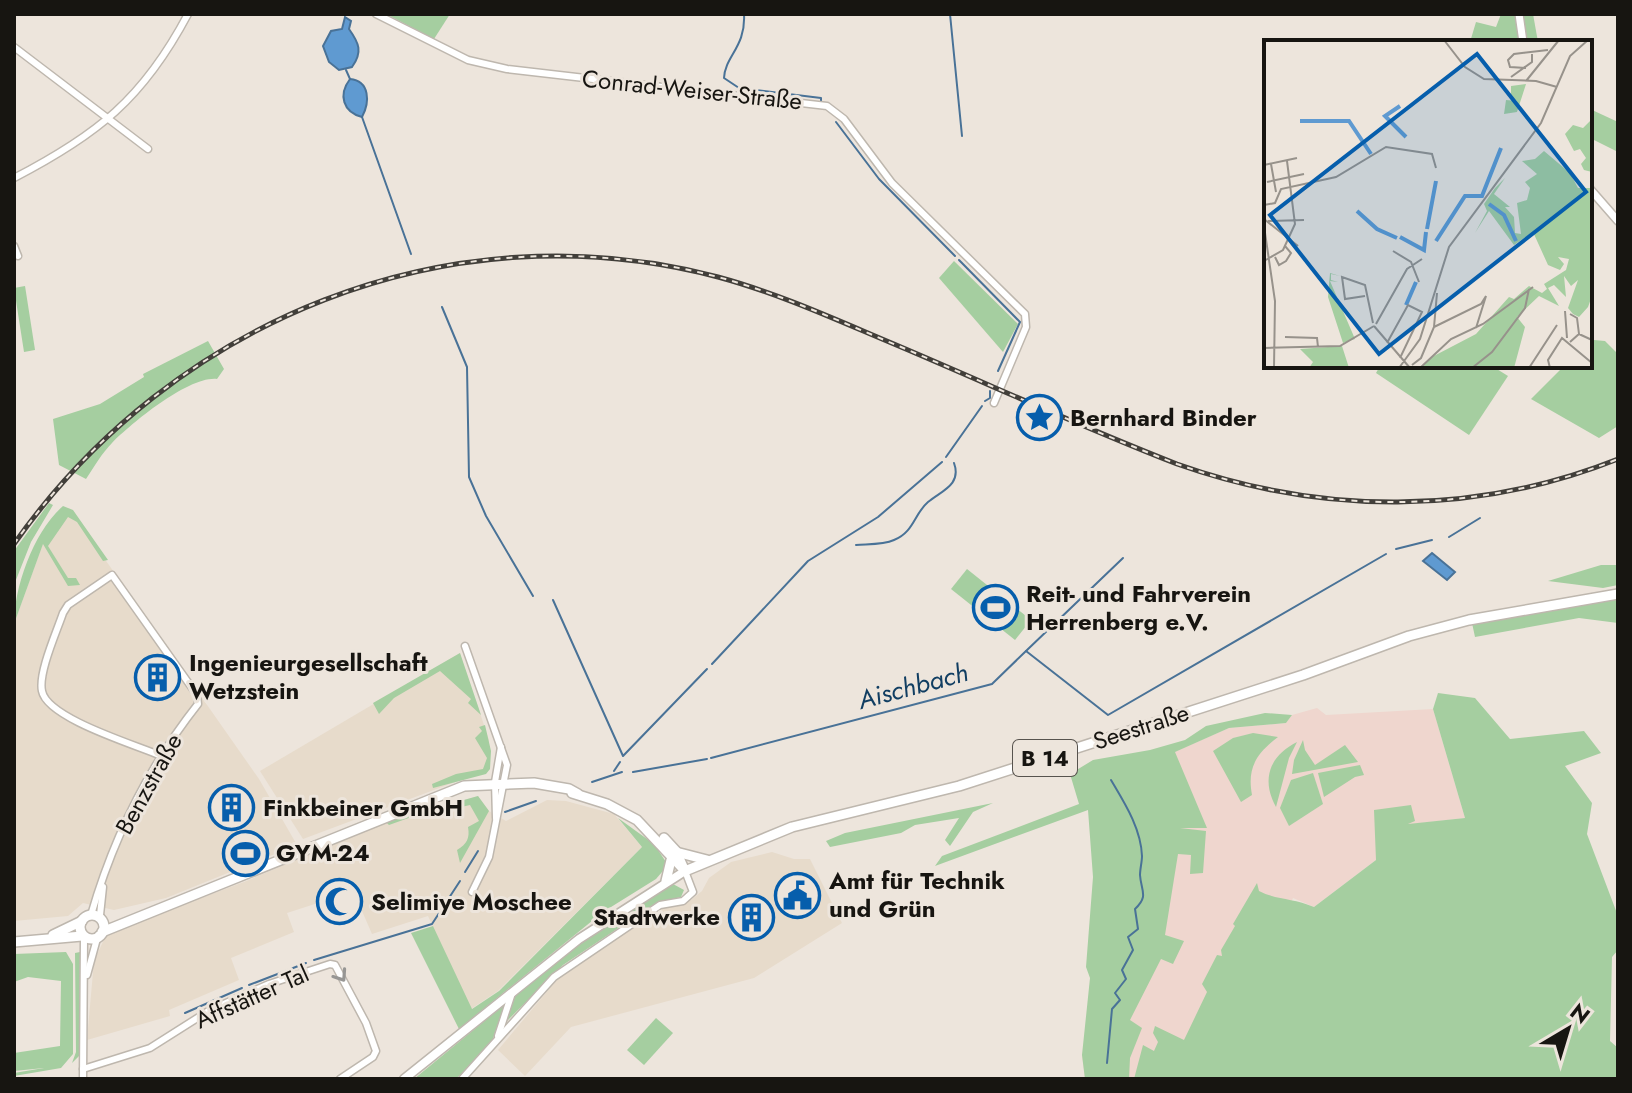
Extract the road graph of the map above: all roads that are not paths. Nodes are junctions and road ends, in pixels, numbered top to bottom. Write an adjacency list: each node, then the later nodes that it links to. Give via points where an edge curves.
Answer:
1 (188, 14): 6 (street, via 144,82)
2 (376, 14): 13 (street, Conrad-Weiser-Straße, via 468,60 507,69 827,106 844,119 892,183 1025,314 1026,327)
3 (1519, 14): 4 (street)
4 (1523, 40)
5 (14, 47): 6 (street)
6 (110, 119): 7 (street); 8 (street, via 82,142)
7 (148, 149)
8 (14, 178)
9 (1592, 191): 10 (street)
10 (1618, 221)
11 (14, 246): 12 (street)
12 (18, 256)
13 (994, 403)
14 (1618, 594): 19 (main road, Seestraße / B 14, via 1409,636 959,786 792,827)
15 (465, 646): 17 (street, via 506,759)
16 (159, 755): 16 (street, Benzstraße, via 198,699 112,575 68,605 42,679 42,694 53,711); 24 (street, Benzstraße, via 105,871)
17 (500, 785): 18 (main road, via 553,785 623,811); 22 (street, via 489,857); 23 (main road, via 453,789)
18 (674, 856): 19 (main road); 20 (main road); 21 (main road)
19 (707, 860): 20 (main road, Seestraße / B 14)
20 (685, 871): 21 (main road, Seestraße / B 14); 31 (street, via 693,892 683,901 660,905 554,977)
21 (666, 881): 30 (main road, Seestraße / B 14)
22 (472, 892)
23 (134, 916): 24 (main road); 25 (main road)
24 (94, 917): 25 (main road); 26 (main road, via 79,928); 27 (main road)
25 (100, 933): 26 (main road); 29 (street)
26 (83, 937): 27 (main road); 29 (street)
27 (43, 939): 28 (main road)
28 (14, 942)
29 (85, 987): 32 (street)
30 (513, 990): 31 (street); 35 (main road, Seestraße / B 14)
31 (498, 1039): 36 (street)
32 (83, 1069): 33 (street); 34 (street, Affstätter Tal, one-way to 34, via 150,1048 210,1010 330,964 348,985 376,1051)
33 (83, 1079)
34 (340, 1079)
35 (404, 1079)
36 (462, 1079)

